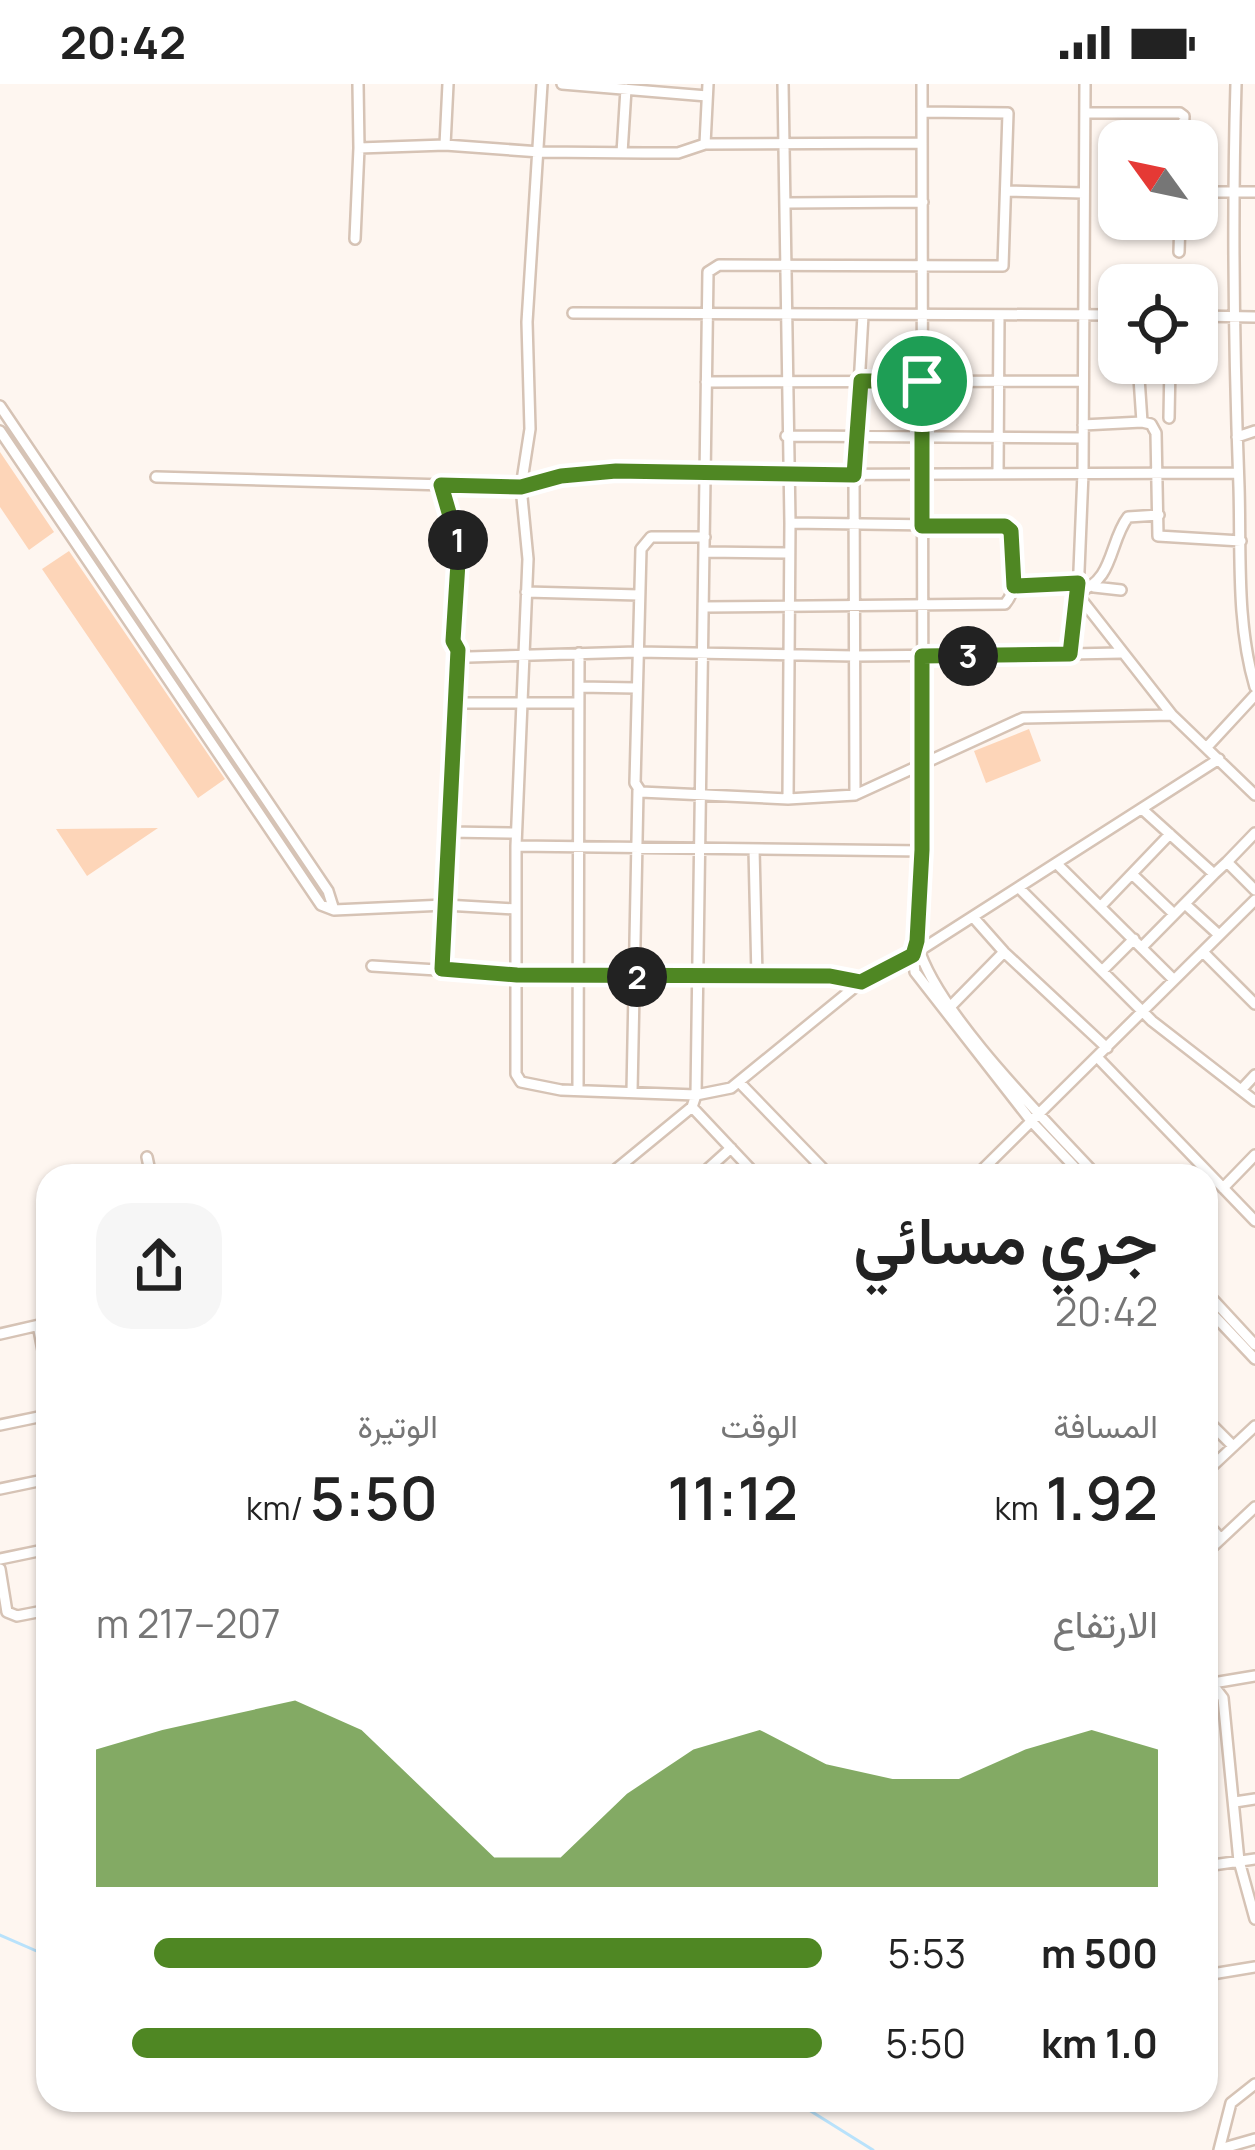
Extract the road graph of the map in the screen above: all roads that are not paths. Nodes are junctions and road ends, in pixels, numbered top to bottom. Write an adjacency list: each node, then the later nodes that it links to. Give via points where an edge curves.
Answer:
1 (358, 84): 18 (street)
2 (448, 84): 17 (street)
3 (542, 84): 19 (street)
4 (562, 84): 9 (street)
5 (783, 84): 14 (street)
6 (922, 84): 11 (street)
7 (1085, 84): 12 (street)
8 (1236, 84): 24 (street)
9 (626, 87): 10 (street); 20 (street)
10 (707, 90): 16 (street)
11 (922, 112): 15 (street); 21 (street, via 1008,113)
12 (1084, 113): 13 (street, via 1180,113); 25 (street)
13 (1184, 120)
14 (784, 141): 15 (street); 16 (street); 27 (street)
15 (922, 143): 26 (street)
16 (705, 144): 20 (street, via 678,153)
17 (445, 146): 18 (street); 19 (street)
18 (359, 148): 28 (street)
19 (541, 152): 20 (street); 74 (street)
20 (622, 153)
21 (1006, 191): 25 (street); 32 (street, via 1004,266)
22 (1255, 192): 24 (street)
23 (1218, 193): 24 (street)
24 (1233, 193): 43 (street)
25 (1083, 194): 38 (street)
26 (922, 202): 27 (street); 32 (street)
27 (787, 203): 31 (street)
28 (355, 238)
29 (1179, 240): 30 (street)
30 (1179, 252)
31 (786, 264): 32 (street); 34 (street, via 710,268); 40 (street)
32 (922, 266): 36 (street)
33 (573, 313): 34 (street)
34 (707, 315): 40 (street); 49 (street)
35 (863, 315): 36 (street); 40 (street); 45 (street)
36 (922, 315): 37 (street); 46 (street)
37 (999, 315): 38 (street); 47 (street)
38 (1081, 315): 39 (street); 48 (street)
39 (1098, 315)
40 (785, 316): 44 (street)
41 (1255, 316): 43 (street)
42 (1218, 317): 43 (street)
43 (1234, 317): 62 (street)
44 (787, 380): 45 (street); 49 (street); 58 (street)
45 (861, 381): 46 (street); 59 (street)
46 (922, 381): 47 (street); 60 (street)
47 (999, 381): 48 (street); 61 (street)
48 (1082, 381): 57 (street)
49 (706, 382): 66 (street)
50 (1139, 384): 54 (street)
51 (1170, 384): 53 (street)
52 (0, 406): 143 (street)
53 (1169, 418)
54 (1142, 422): 57 (street); 64 (street, via 1156,430)
55 (0, 431): 143 (street, via 317,901)
56 (1255, 431): 62 (street)
57 (1083, 432): 61 (street); 63 (street)
58 (786, 436): 59 (street); 67 (street)
59 (858, 437): 60 (street); 68 (street)
60 (922, 437): 61 (street); 69 (street)
61 (998, 437): 65 (street)
62 (1238, 437): 71 (street)
63 (1083, 473): 64 (street); 65 (street); 85 (street)
64 (1159, 473): 71 (street); 75 (street)
65 (998, 474): 69 (street)
66 (705, 475): 67 (street); 74 (street, via 592,472); 79 (street)
67 (789, 475): 68 (street); 76 (street)
68 (854, 475): 69 (street); 77 (street)
69 (922, 475): 78 (street)
70 (156, 477): 72 (street)
71 (1239, 477): 73 (street); 80 (street)
72 (441, 485): 74 (street); 95 (street, via 459,547)
73 (1255, 485)
74 (521, 487): 89 (street)
75 (1159, 515): 80 (street, via 1162,539); 84 (street, via 1125,520)
76 (790, 523): 77 (street); 82 (street)
77 (854, 524): 78 (street); 91 (street)
78 (922, 526): 83 (street, via 1007,526); 92 (street)
79 (705, 537): 81 (street); 90 (street, via 646,539)
80 (1241, 541): 87 (street)
81 (705, 552): 82 (street); 93 (street)
82 (789, 553): 94 (street)
83 (1014, 586): 85 (street); 92 (street, via 1005,604)
84 (1094, 587): 85 (street); 86 (street)
85 (1078, 590): 99 (street); 101 (street)
86 (1121, 590)
87 (1242, 590): 88 (street); 105 (street)
88 (1255, 591)
89 (526, 592): 90 (street); 98 (street)
90 (639, 595): 97 (street)
91 (854, 606): 92 (street); 94 (street); 103 (street)
92 (922, 606): 104 (street)
93 (705, 607): 94 (street); 100 (street)
94 (787, 608): 102 (street)
95 (458, 650): 98 (street, via 476,657); 110 (street)
96 (579, 652): 97 (street); 98 (street); 106 (street)
97 (637, 652): 100 (street); 107 (street)
98 (522, 653): 109 (street)
99 (1121, 653): 101 (street); 112 (street)
100 (704, 654): 102 (street); 117 (street)
101 (1070, 654): 104 (street)
102 (786, 656): 103 (street); 120 (street)
103 (854, 656): 104 (street); 118 (street)
104 (922, 656): 115 (street)
105 (1252, 666): 108 (street)
106 (579, 687): 107 (street); 111 (street)
107 (637, 688): 116 (street)
108 (1255, 691): 113 (street)
109 (521, 701): 110 (street); 111 (street); 123 (street)
110 (455, 703): 122 (street)
111 (578, 703): 127 (street)
112 (1172, 715): 113 (street); 115 (street, via 1031,716)
113 (1207, 747): 114 (street)
114 (1220, 759): 119 (street); 121 (street)
115 (922, 763): 118 (street); 131 (street)
116 (638, 790): 117 (street); 128 (street)
117 (700, 794): 120 (street); 129 (street)
118 (855, 795): 120 (street)
119 (1255, 795)
120 (788, 799)
121 (1142, 809): 125 (street); 133 (street)
122 (449, 832): 123 (street); 140 (street)
123 (516, 833): 126 (street)
124 (1255, 833): 132 (street)
125 (1170, 835): 134 (street); 135 (street)
126 (516, 846): 127 (street); 142 (street)
127 (578, 847): 128 (street); 155 (street)
128 (635, 847): 129 (street); 156 (street)
129 (700, 848): 130 (street); 157 (street)
130 (754, 848): 131 (street); 158 (street)
131 (922, 850): 148 (street)
132 (1227, 862): 135 (street); 137 (street)
133 (1058, 864): 136 (street); 141 (street)
134 (1132, 874): 141 (street); 144 (street)
135 (1214, 874): 139 (street)
136 (1019, 888): 145 (street); 153 (street)
137 (1255, 890)
138 (1255, 900): 146 (street)
139 (1185, 904): 144 (street); 146 (street)
140 (445, 905): 142 (street); 143 (street); 152 (street)
141 (1101, 906): 147 (street)
142 (516, 909): 154 (street)
143 (334, 910)
144 (1174, 914): 147 (street)
145 (973, 917): 148 (street); 149 (street)
146 (1219, 935): 150 (street)
147 (1138, 943): 153 (street); 159 (street)
148 (916, 949): 160 (street); 162 (street); 174 (street, via 915,971 932,998)
149 (1004, 952): 162 (street); 164 (street)
150 (1203, 952): 159 (street); 161 (street)
151 (372, 966): 152 (street)
152 (442, 969): 154 (street)
153 (1102, 970): 163 (street)
154 (517, 975): 155 (street); 169 (street, via 518,1078)
155 (578, 976): 156 (street); 169 (street)
156 (634, 976): 157 (street); 170 (street)
157 (700, 977): 158 (street); 171 (street)
158 (757, 977): 160 (street)
159 (1174, 980): 163 (street)
160 (861, 982): 167 (street)
161 (1255, 1004)
162 (952, 1006): 174 (street)
163 (1142, 1012): 164 (street); 168 (street)
164 (1107, 1048): 165 (street)
165 (1097, 1058): 174 (street); 186 (street)
166 (1255, 1075): 168 (street)
167 (740, 1083): 171 (street); 182 (street)
168 (1242, 1089): 172 (street)
169 (578, 1090): 170 (street)
170 (632, 1092): 171 (street)
171 (696, 1095): 173 (street)
172 (1255, 1101)
173 (692, 1107): 175 (street); 179 (street)
174 (1035, 1118): 183 (street); 184 (street); 185 (street)
175 (731, 1148): 180 (street); 181 (street)
176 (1255, 1155): 188 (street)
177 (147, 1157): 178 (street)
178 (148, 1164)
179 (623, 1164)
180 (713, 1164)
181 (746, 1164)
182 (818, 1164)
183 (988, 1164)
184 (1072, 1164)
185 (1084, 1164)
186 (1199, 1164)
187 (1218, 1184): 188 (street)
188 (1222, 1188): 189 (street)
189 (1255, 1221)
190 (1218, 1305): 194 (street)
191 (1220, 1322): 195 (street)
192 (36, 1326): 193 (street)
193 (0, 1334)
194 (1255, 1345)
195 (1255, 1359)
196 (36, 1418): 197 (street)
197 (0, 1425)
198 (1255, 1426): 200 (street)
199 (1218, 1431): 200 (street)
200 (1233, 1447): 201 (street)
201 (1218, 1461)
202 (36, 1482): 203 (street)
203 (0, 1489)
204 (1255, 1507): 206 (street)
205 (1218, 1536): 206 (street)
206 (1221, 1539): 207 (street)
207 (1218, 1542)
208 (36, 1552): 209 (street)
209 (0, 1559)
210 (0, 1569): 211 (street, via 7,1612)
211 (36, 1612)
212 (1255, 1676): 213 (street)
213 (1218, 1678)
214 (1218, 1691): 215 (street)
215 (1220, 1694): 217 (street)
216 (1255, 1799): 217 (street)
217 (1235, 1802): 219 (street)
218 (1255, 1859): 219 (street)
219 (1239, 1861): 220 (street); 221 (street)
220 (1218, 1864)
221 (1255, 1919)
222 (1255, 1967): 223 (street)
223 (1218, 1973)
224 (1255, 2084): 226 (street, via 1231,2103)
225 (1255, 2139): 226 (street)
226 (1219, 2150)

